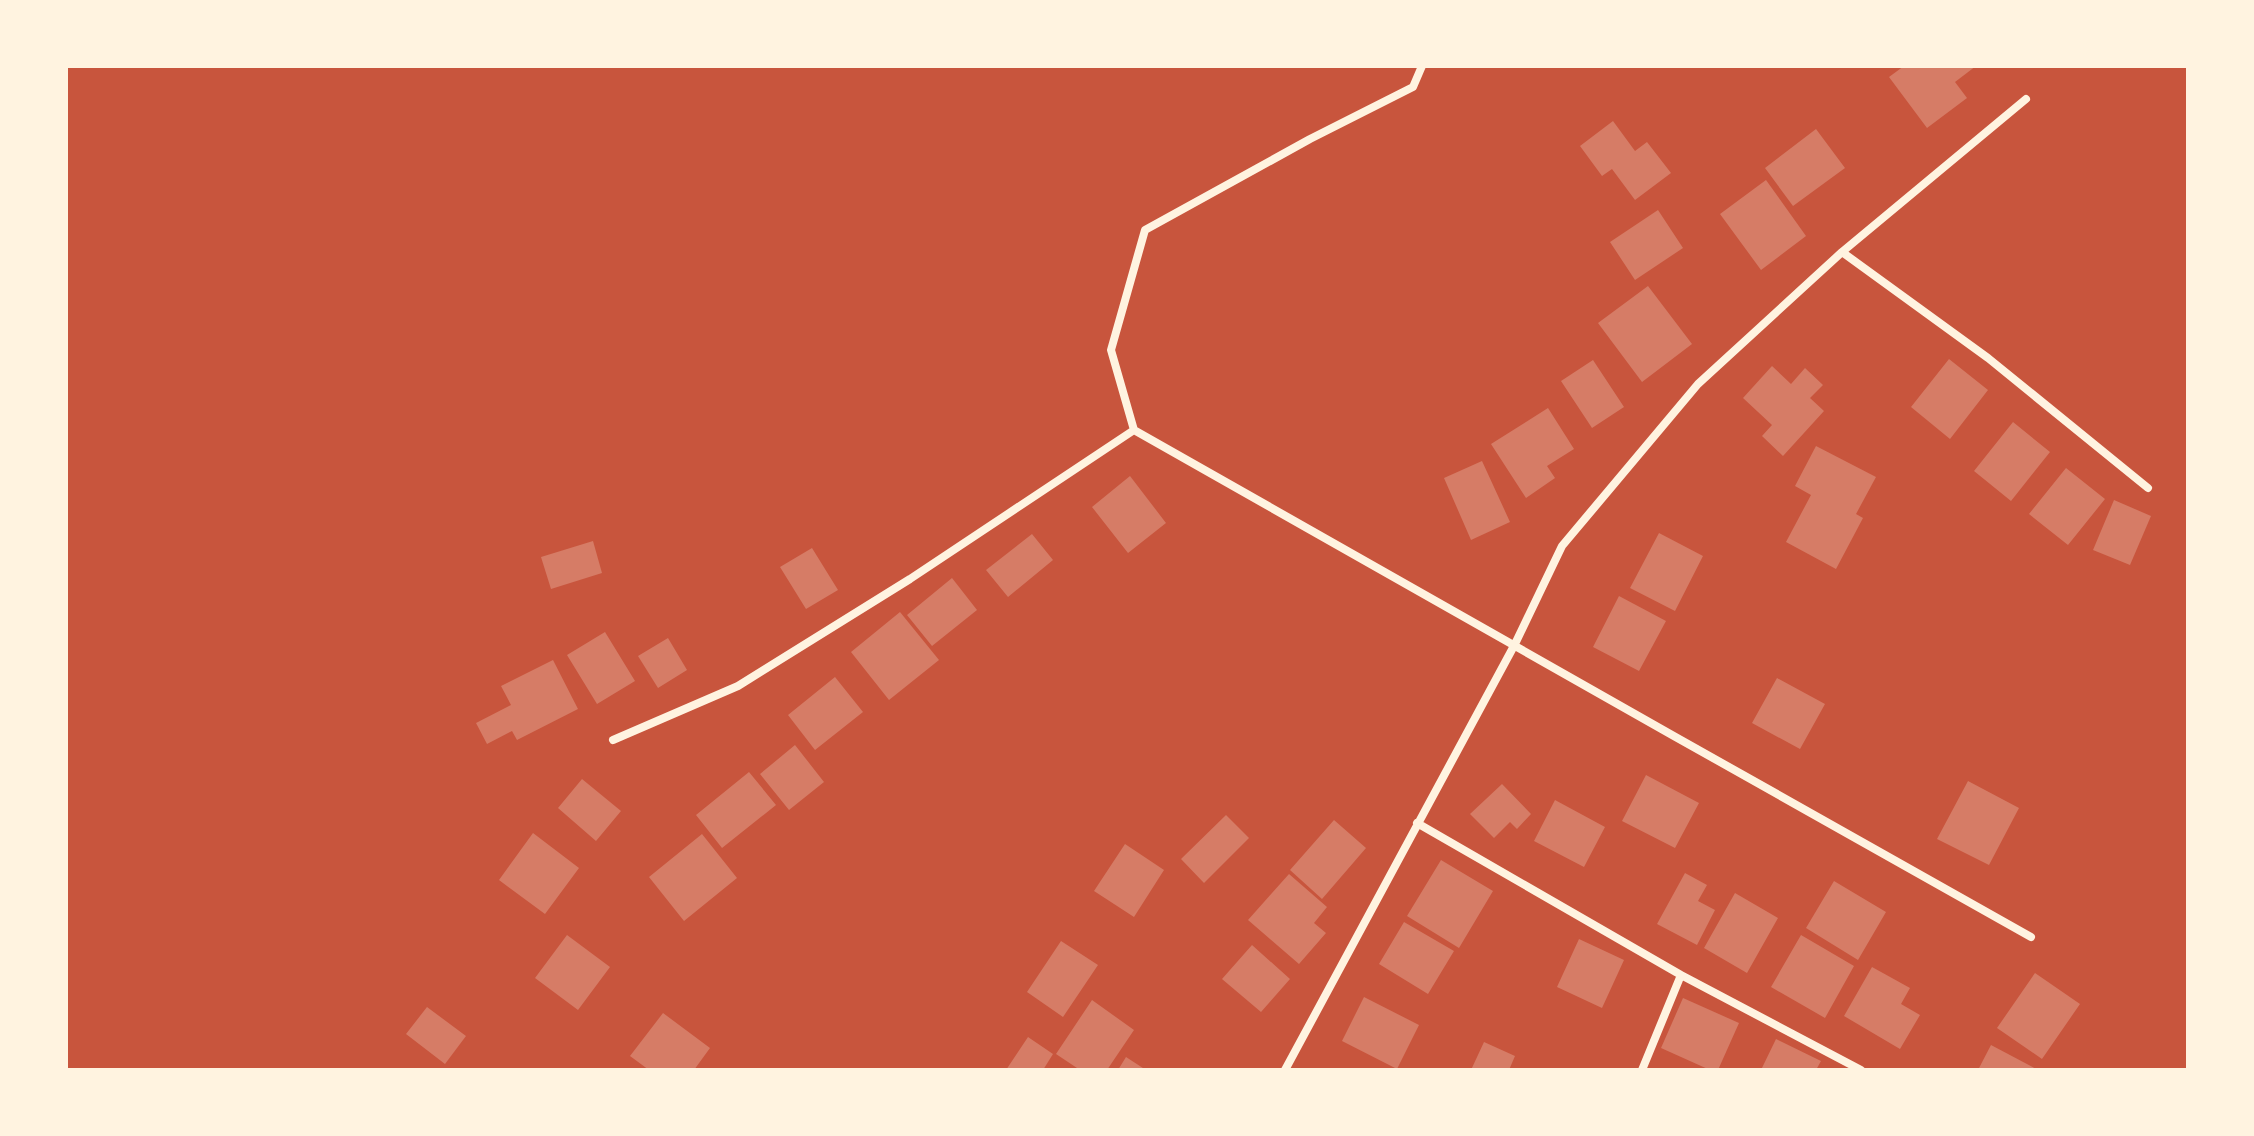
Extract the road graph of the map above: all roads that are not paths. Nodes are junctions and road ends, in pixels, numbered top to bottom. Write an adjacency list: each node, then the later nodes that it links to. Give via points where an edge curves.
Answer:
1 (1422, 66): 4 (street, via 1413,87 1145,230 1111,350)
2 (2026, 99): 3 (street)
3 (1842, 252): 5 (street, via 1988,358); 6 (street, via 1698,384 1571,534)
4 (1134, 430): 6 (street); 7 (street, via 738,686)
5 (2148, 488)
6 (1515, 644): 8 (street); 9 (street)
7 (613, 740)
8 (1417, 823): 10 (street); 11 (street)
9 (2031, 937)
10 (1681, 975): 12 (street); 13 (street)
11 (1285, 1070)
12 (1642, 1070)
13 (1861, 1070)

